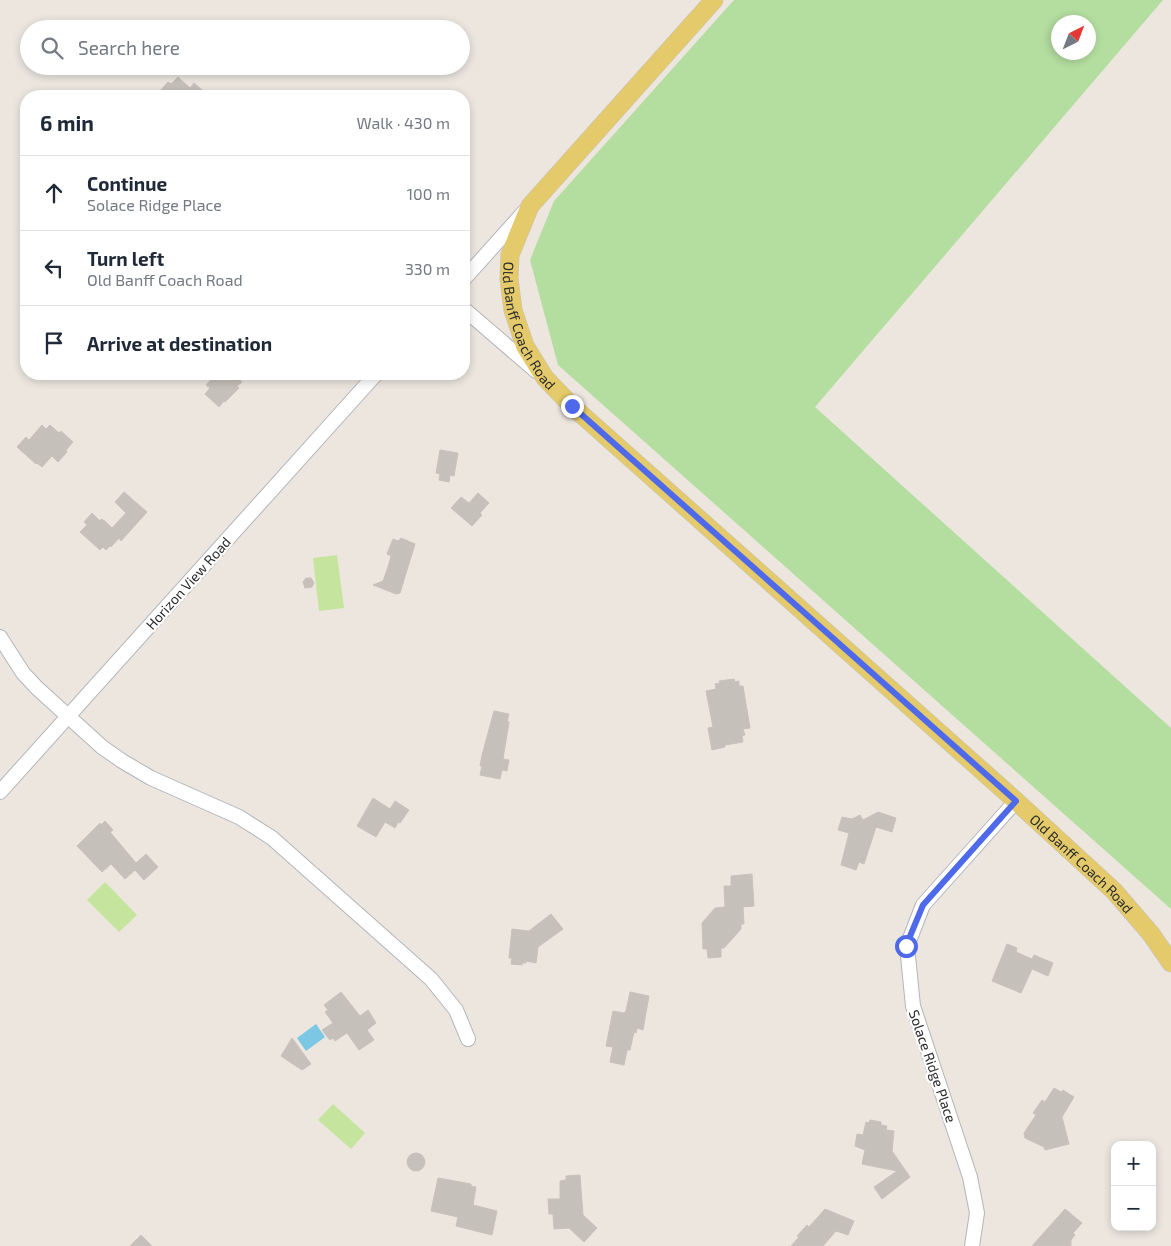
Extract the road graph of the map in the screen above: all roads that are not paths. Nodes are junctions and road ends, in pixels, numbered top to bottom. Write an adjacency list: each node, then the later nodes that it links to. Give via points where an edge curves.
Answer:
1 (714, 0): 2 (main road, Old Banff Coach Road)
2 (530, 206): 3 (street); 5 (main road, Old Banff Coach Road, via 510,255 509,279 513,310 525,346)
3 (470, 272)
4 (470, 314): 5 (street)
5 (544, 378): 10 (main road, Old Banff Coach Road, via 610,442)
6 (371, 380): 8 (street, Horizon View Road)
7 (0, 637): 8 (street, via 23,673)
8 (68, 716): 9 (street, Horizon View Road); 12 (street, via 122,761 151,778 239,817 272,838 431,979 456,1010)
9 (0, 792)
10 (1016, 801): 11 (main road, Old Banff Coach Road, via 1114,891); 13 (street, Solace Ridge Place, via 923,905 906,946 912,1006 970,1177 977,1213)
11 (1171, 963)
12 (468, 1039)
13 (972, 1246)

